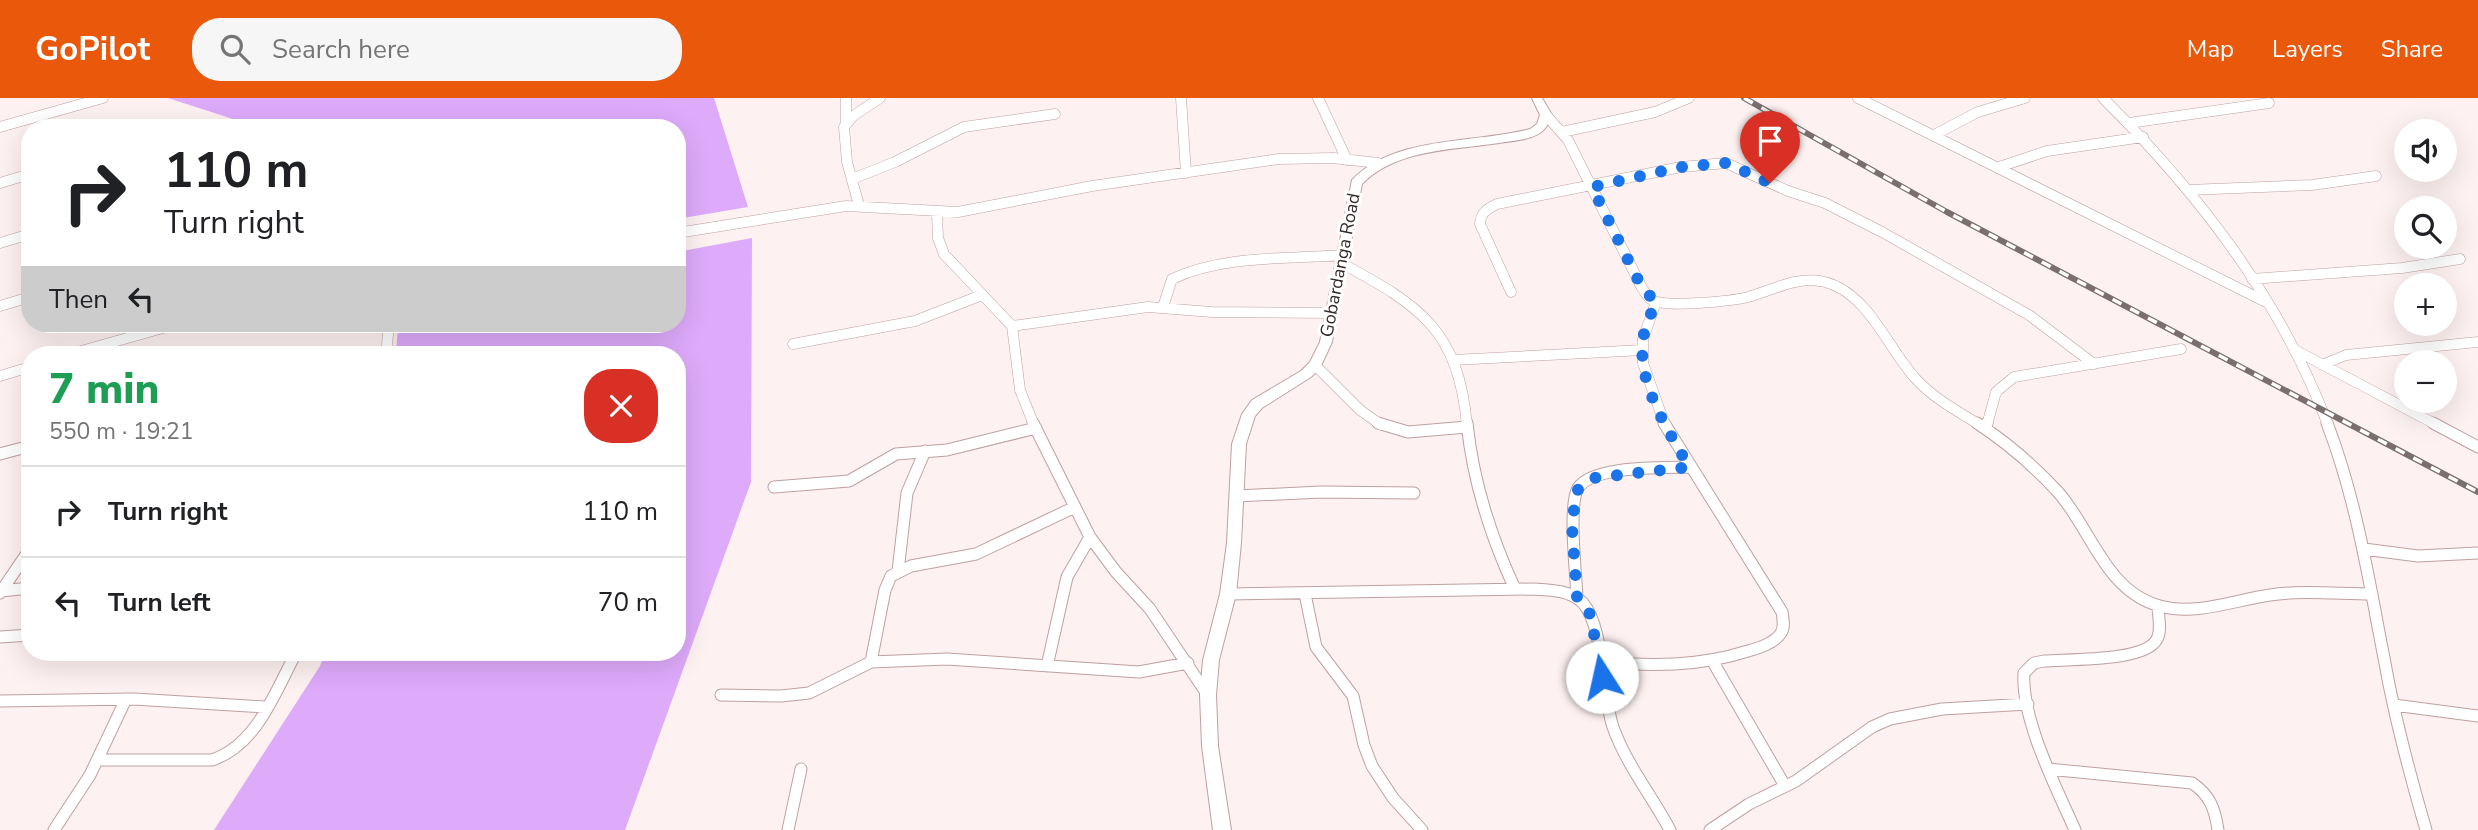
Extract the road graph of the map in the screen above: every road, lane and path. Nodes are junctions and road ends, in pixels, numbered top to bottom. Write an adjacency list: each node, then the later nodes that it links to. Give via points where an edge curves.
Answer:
1 (103, 98): 15 (street)
2 (846, 98): 17 (street)
3 (880, 98): 17 (street)
4 (1181, 98): 26 (street)
5 (1318, 98): 23 (street)
6 (1538, 98): 14 (main road)
7 (1689, 98): 20 (street, via 1655,112)
8 (1858, 98): 21 (street)
9 (2025, 98): 11 (street)
10 (2103, 98): 18 (street)
11 (1992, 101): 21 (street)
12 (2269, 103): 18 (street)
13 (1055, 114): 29 (street, via 964,127)
14 (1546, 115): 20 (street); 24 (main road, via 1542,127 1528,134)
15 (28, 119)
16 (21, 121): 19 (street)
17 (846, 122): 29 (street, via 844,144)
18 (2129, 123): 22 (street)
19 (0, 127)
20 (1562, 132): 31 (street)
21 (1934, 135): 25 (street)
22 (2143, 137): 25 (street, via 2048,151); 32 (street)
23 (1347, 160): 24 (street); 26 (street, via 1279,159)
24 (1378, 163): 38 (main road, Gobardanga Road, via 1356,183)
25 (1999, 167): 45 (street)
26 (1186, 173): 34 (street)
27 (2376, 176): 32 (street, via 2312,185)
28 (21, 177): 30 (street)
29 (852, 179): 33 (street)
30 (0, 183)
31 (1592, 187): 41 (street, via 1497,204 1480,215); 44 (street, via 1642,288); 58 (street, via 1681,167 1737,166 1844,212 2010,303)
32 (2188, 190): 40 (street)
33 (859, 205): 34 (street); 35 (street)
34 (937, 214): 42 (street, via 944,254)
35 (686, 232)
36 (21, 237): 37 (street)
37 (0, 243)
38 (1342, 259): 47 (street, via 1240,263 1189,271 1172,279); 48 (main road, Gobardanga Road); 57 (street, via 1405,301 1437,332)
39 (2459, 260): 40 (street)
40 (2252, 279): 45 (street)
41 (1511, 292)
42 (982, 295): 49 (street); 52 (street, via 915,321)
43 (21, 300): 46 (street)
44 (1656, 302): 55 (street); 65 (street, via 1744,298 1805,279 1826,282 1860,304 1925,389)
45 (2267, 303): 56 (street)
46 (0, 306)
47 (1163, 307): 48 (street); 49 (street)
48 (1332, 313): 59 (main road, Gobardanga Road)
49 (1012, 326): 63 (street, via 1020,390)
50 (145, 333): 53 (street)
51 (2478, 342): 60 (street, via 2353,354)
52 (793, 344)
53 (99, 346)
54 (2181, 349): 58 (street)
55 (1643, 350): 57 (street); 70 (street, via 1661,418)
56 (2294, 350): 60 (street); 76 (street, via 2335,444)
57 (1453, 360): 64 (street)
58 (2094, 364): 65 (street, via 2003,382 1996,390)
59 (1315, 365): 64 (street, via 1378,424 1390,429); 73 (main road, via 1249,414 1236,460)
60 (2322, 365): 66 (street)
61 (21, 370): 62 (street)
62 (0, 376)
63 (1036, 428): 68 (street, via 969,446); 74 (street)
64 (1467, 428): 82 (street, via 1482,507)
65 (1986, 429): 88 (street, via 2060,494 2120,581)
66 (2476, 443)
67 (21, 448): 69 (street)
68 (925, 451): 71 (street, via 887,456 849,481); 79 (street, via 907,489)
69 (0, 454)
70 (1689, 467): 87 (street, via 1615,473 1594,478 1576,492); 94 (street, via 1782,612 1780,636 1759,648)
71 (774, 487)
72 (1414, 493): 73 (street)
73 (1236, 496): 84 (main road)
74 (1075, 507): 75 (street); 79 (street, via 973,555)
75 (1090, 537): 95 (street); 96 (street, via 1067,577)
76 (2364, 549): 77 (street, via 2418,556); 86 (street)
77 (2478, 553)
78 (21, 559): 80 (street)
79 (898, 571): 92 (street, via 887,582)
80 (6, 576): 83 (street)
81 (21, 589): 83 (street)
82 (1515, 589): 85 (street); 87 (street)
83 (1, 592)
84 (1227, 594): 85 (street); 98 (main road, via 1211,660)
85 (1305, 594): 112 (street, via 1316,647 1353,696 1372,766)
86 (2372, 594): 88 (street, via 2273,594 2189,610); 102 (street)
87 (1577, 597): 93 (street, via 1588,608)
88 (2158, 606): 101 (street, via 2158,637 2146,650 2044,661 2028,667 2023,681)
89 (21, 636): 90 (street)
90 (0, 637)
91 (291, 661): 103 (street)
92 (871, 662): 96 (street, via 947,659); 97 (street, via 797,695)
93 (1599, 662): 94 (street, via 1676,667); 113 (street, via 1614,730)
94 (1713, 662): 108 (street)
95 (1188, 663): 96 (street, via 1139,673); 98 (street)
96 (1047, 666)
97 (721, 695)
98 (1208, 695): 111 (main road)
99 (126, 699): 100 (street); 103 (street); 105 (street)
100 (0, 701)
101 (2028, 704): 107 (street); 108 (street, via 1942,709 1889,719)
102 (2394, 705): 104 (street); 117 (street)
103 (265, 707): 105 (street, via 239,748 219,759)
104 (2478, 716)
105 (97, 760): 109 (street)
106 (800, 769): 110 (street)
107 (2048, 769): 115 (street); 116 (street, via 2192,783 2213,799)
108 (1785, 786): 114 (street)
109 (54, 830)
110 (788, 830)
111 (1222, 830)
112 (1422, 830)
113 (1670, 830)
114 (1710, 830)
115 (2076, 830)
116 (2218, 830)
117 (2426, 830)

